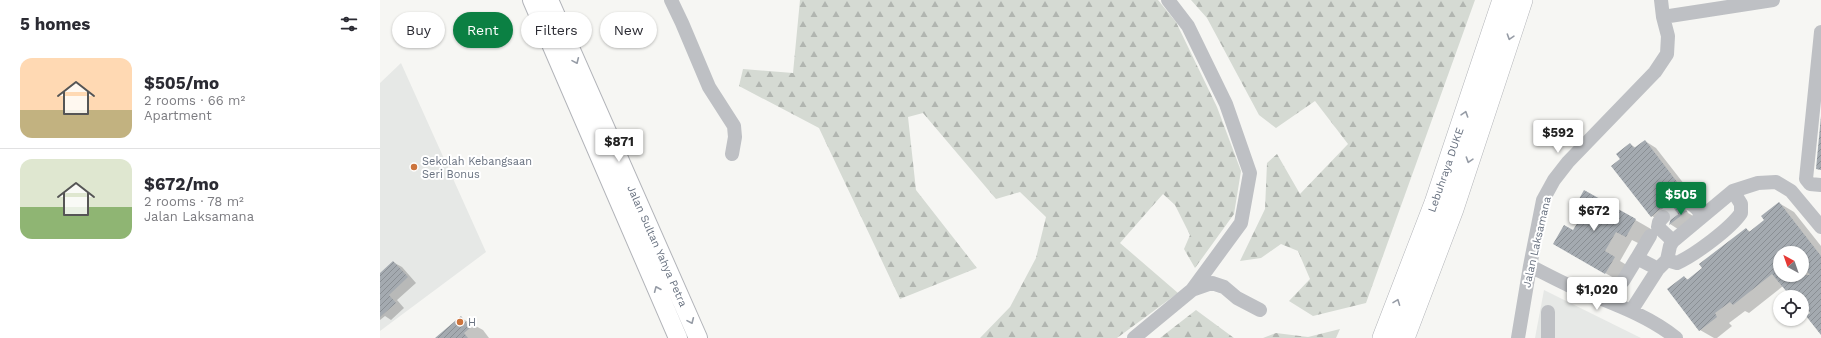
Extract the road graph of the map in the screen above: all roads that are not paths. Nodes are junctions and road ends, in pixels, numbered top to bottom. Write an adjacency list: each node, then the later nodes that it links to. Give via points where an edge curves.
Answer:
1 (532, 0): 28 (main road, Jalan Sultan Yahya Petra, one-way to 1)
2 (549, 0): 29 (main road, Jalan Sultan Yahya Petra, one-way to 29)
3 (671, 0): 11 (street, via 709,87 734,126)
4 (1168, 0): 24 (street, via 1188,26 1226,104 1250,174 1241,223)
5 (1503, 0): 31 (highway, Lebuhraya DUKE, one-way to 5, via 1435,203)
6 (1522, 0): 32 (highway, Lebuhraya DUKE, one-way to 32, via 1453,209)
7 (1661, 0): 9 (street, Jalan Laksamana)
8 (1773, 0): 9 (street)
9 (1663, 17): 22 (street, Jalan Laksamana, via 1668,36 1667,54 1655,72 1568,162 1554,180 1543,200)
10 (1821, 32): 12 (street, via 1806,179 1810,184)
11 (732, 154)
12 (1821, 185)
13 (1733, 191): 15 (street); 17 (street, via 1758,183 1776,182 1791,191); 21 (street, via 1742,213 1736,221 1687,258 1677,263)
14 (1683, 202): 15 (street, via 1693,204)
15 (1703, 216): 19 (street)
16 (1663, 217): 19 (street, via 1658,227)
17 (1821, 227)
18 (1650, 236): 20 (street)
19 (1673, 241): 21 (street)
20 (1637, 258): 21 (street); 23 (street)
21 (1662, 265): 26 (street)
22 (1530, 266): 26 (street); 33 (street, Jalan Laksamana)
23 (1623, 281)
24 (1192, 290): 25 (street, via 1212,283 1224,287 1237,298); 30 (street)
25 (1260, 310)
26 (1631, 311): 35 (street, via 1662,327)
27 (1548, 312): 34 (street)
28 (678, 338)
29 (698, 338)
30 (1134, 338)
31 (1383, 338)
32 (1404, 338)
33 (1518, 338)
34 (1548, 338)
35 (1676, 338)

